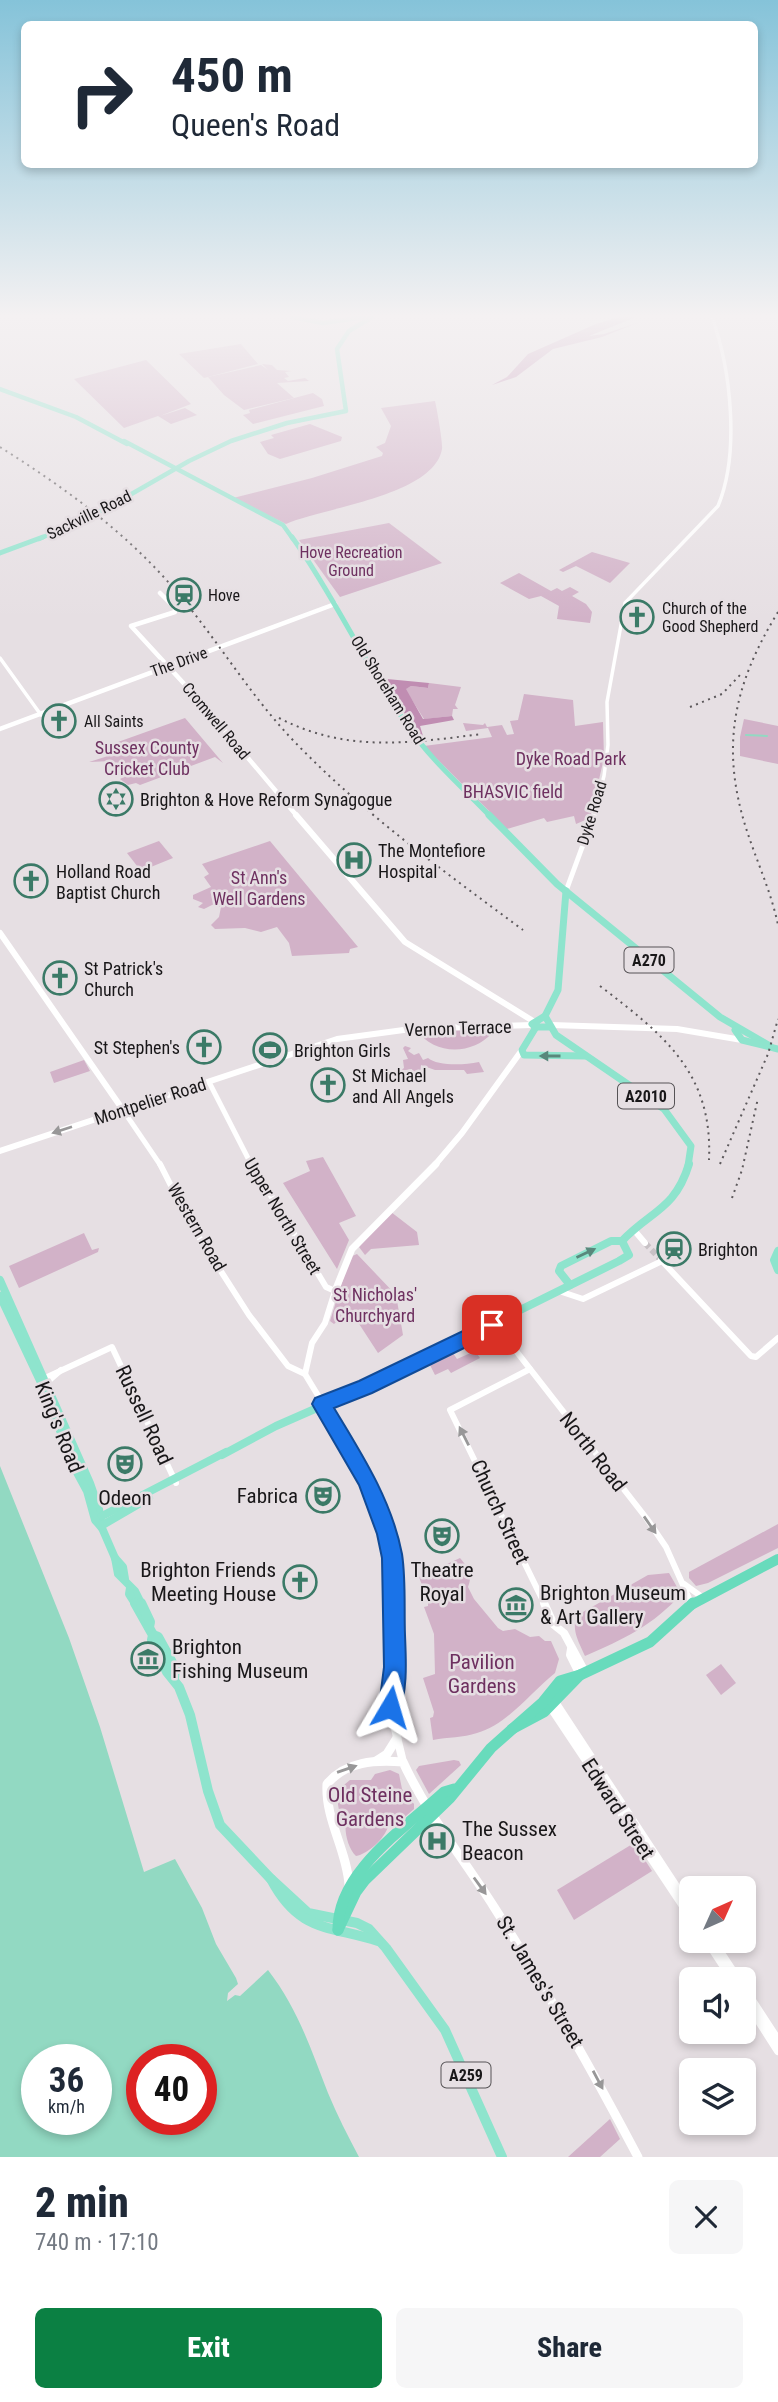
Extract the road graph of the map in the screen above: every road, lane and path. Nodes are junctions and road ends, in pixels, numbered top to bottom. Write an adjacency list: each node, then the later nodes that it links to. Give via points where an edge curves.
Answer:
1 (79, 418): 4 (main road, Old Shoreham Road / A270)
2 (317, 418): 4 (main road, Sackville Road, via 246,436)
3 (728, 418): 13 (street, Dyke Road, via 730,450 721,502 625,603 607,702 604,776)
4 (173, 468): 5 (main road, Sackville Road, via 106,508); 7 (main road, Old Shoreham Road / A270, via 283,525)
5 (0, 553)
6 (160, 593): 10 (main road, Cromwell Road, via 176,610 131,626)
7 (335, 604): 10 (main road, The Drive); 13 (main road, Old Shoreham Road / A270, via 417,740 559,886)
8 (0, 658): 9 (street)
9 (5, 664): 11 (street)
10 (168, 666): 11 (main road, The Drive); 15 (main road, Cromwell Road, via 405,942)
11 (41, 715): 12 (main road, The Drive)
12 (0, 730)
13 (567, 887): 15 (main road, Dyke Road, via 559,983); 16 (main road, Old Shoreham Road / A270)
14 (0, 933): 24 (main road, Western Road)
15 (542, 1023): 17 (main road, Vernon Terrace, via 657,1027); 20 (main road, Vernon Terrace, via 385,1031 337,1039); 21 (main road); 22 (main road, Dyke Road)
16 (733, 1027): 17 (main road, Old Shoreham Road / A270); 18 (main road, Old Shoreham Road / A270)
17 (742, 1040): 18 (main road)
18 (770, 1046): 19 (main road, A270)
19 (778, 1049)
20 (299, 1052): 23 (main road, Montpelier Road)
21 (578, 1053): 22 (main road, A2010, one-way to 22); 26 (main road, A2010, via 664,1110 691,1149 688,1170 678,1189 659,1212)
22 (521, 1054): 33 (main road, Dyke Road, via 442,1157 352,1249)
23 (209, 1082): 24 (main road, Montpelier Road); 33 (street, Upper North Street, via 309,1262 326,1287)
24 (123, 1110): 25 (main road, Montpelier Road, one-way to 25); 39 (street, Western Road, via 161,1165 190,1223 249,1315 288,1366)
25 (0, 1150)
26 (634, 1230): 27 (main road, A2010); 28 (street)
27 (622, 1241): 32 (main road, via 629,1255); 32 (main road, A2010, one-way to 27, via 559,1269 599,1246)
28 (645, 1243)
29 (778, 1251): 30 (main road)
30 (778, 1270)
31 (0, 1280): 40 (main road, King's Road / A259)
32 (570, 1285): 34 (main road)
33 (335, 1292): 39 (street, Dyke Road, via 325,1323 312,1343)
34 (562, 1292): 36 (main road); 37 (street, via 583,1299 662,1261 753,1357)
35 (0, 1296): 40 (main road, King's Road / A259)
36 (495, 1324): 38 (street, North Road); 41 (main road)
37 (778, 1338)
38 (530, 1369): 45 (street, North Road, one-way to 45, via 647,1519); 48 (street, Church Street, one-way to 38, via 450,1410)
39 (305, 1374): 41 (street)
40 (44, 1382): 42 (street, Russell Road, via 112,1347); 43 (main road, King's Road / A259, via 95,1520)
41 (322, 1404): 42 (main road); 49 (street, via 367,1481 387,1534 392,1558 395,1667)
42 (175, 1482): 43 (main road)
43 (102, 1523): 59 (main road, King's Road / A259, via 118,1574 190,1715 220,1825 307,1913)
44 (778, 1559): 46 (highway)
45 (684, 1584): 46 (street, North Road); 47 (street, North Road)
46 (702, 1597): 47 (highway)
47 (692, 1605): 48 (highway, via 650,1642)
48 (582, 1673): 50 (highway)
49 (391, 1686): 51 (street)
50 (549, 1700): 54 (highway, via 491,1748 450,1798); 57 (street, Edward Street); 58 (street, Edward Street)
51 (397, 1738): 52 (main road, via 391,1750); 53 (street)
52 (376, 1760): 53 (main road); 56 (main road, one-way to 52, via 334,1826 326,1788 338,1771)
53 (403, 1762): 54 (main road, St. James's Street)
54 (429, 1810): 55 (highway); 56 (highway); 65 (main road, St. James's Street, one-way to 65, via 573,2035)
55 (376, 1869): 56 (main road); 59 (highway, via 356,1892)
56 (353, 1870): 59 (highway)
57 (679, 1891)
58 (679, 1899)
59 (340, 1924): 64 (main road, A259, via 379,1941 395,1958 445,2031)
60 (756, 2006): 62 (street)
61 (756, 2017): 63 (street)
62 (778, 2040)
63 (778, 2051)
64 (502, 2157)
65 (638, 2157)

